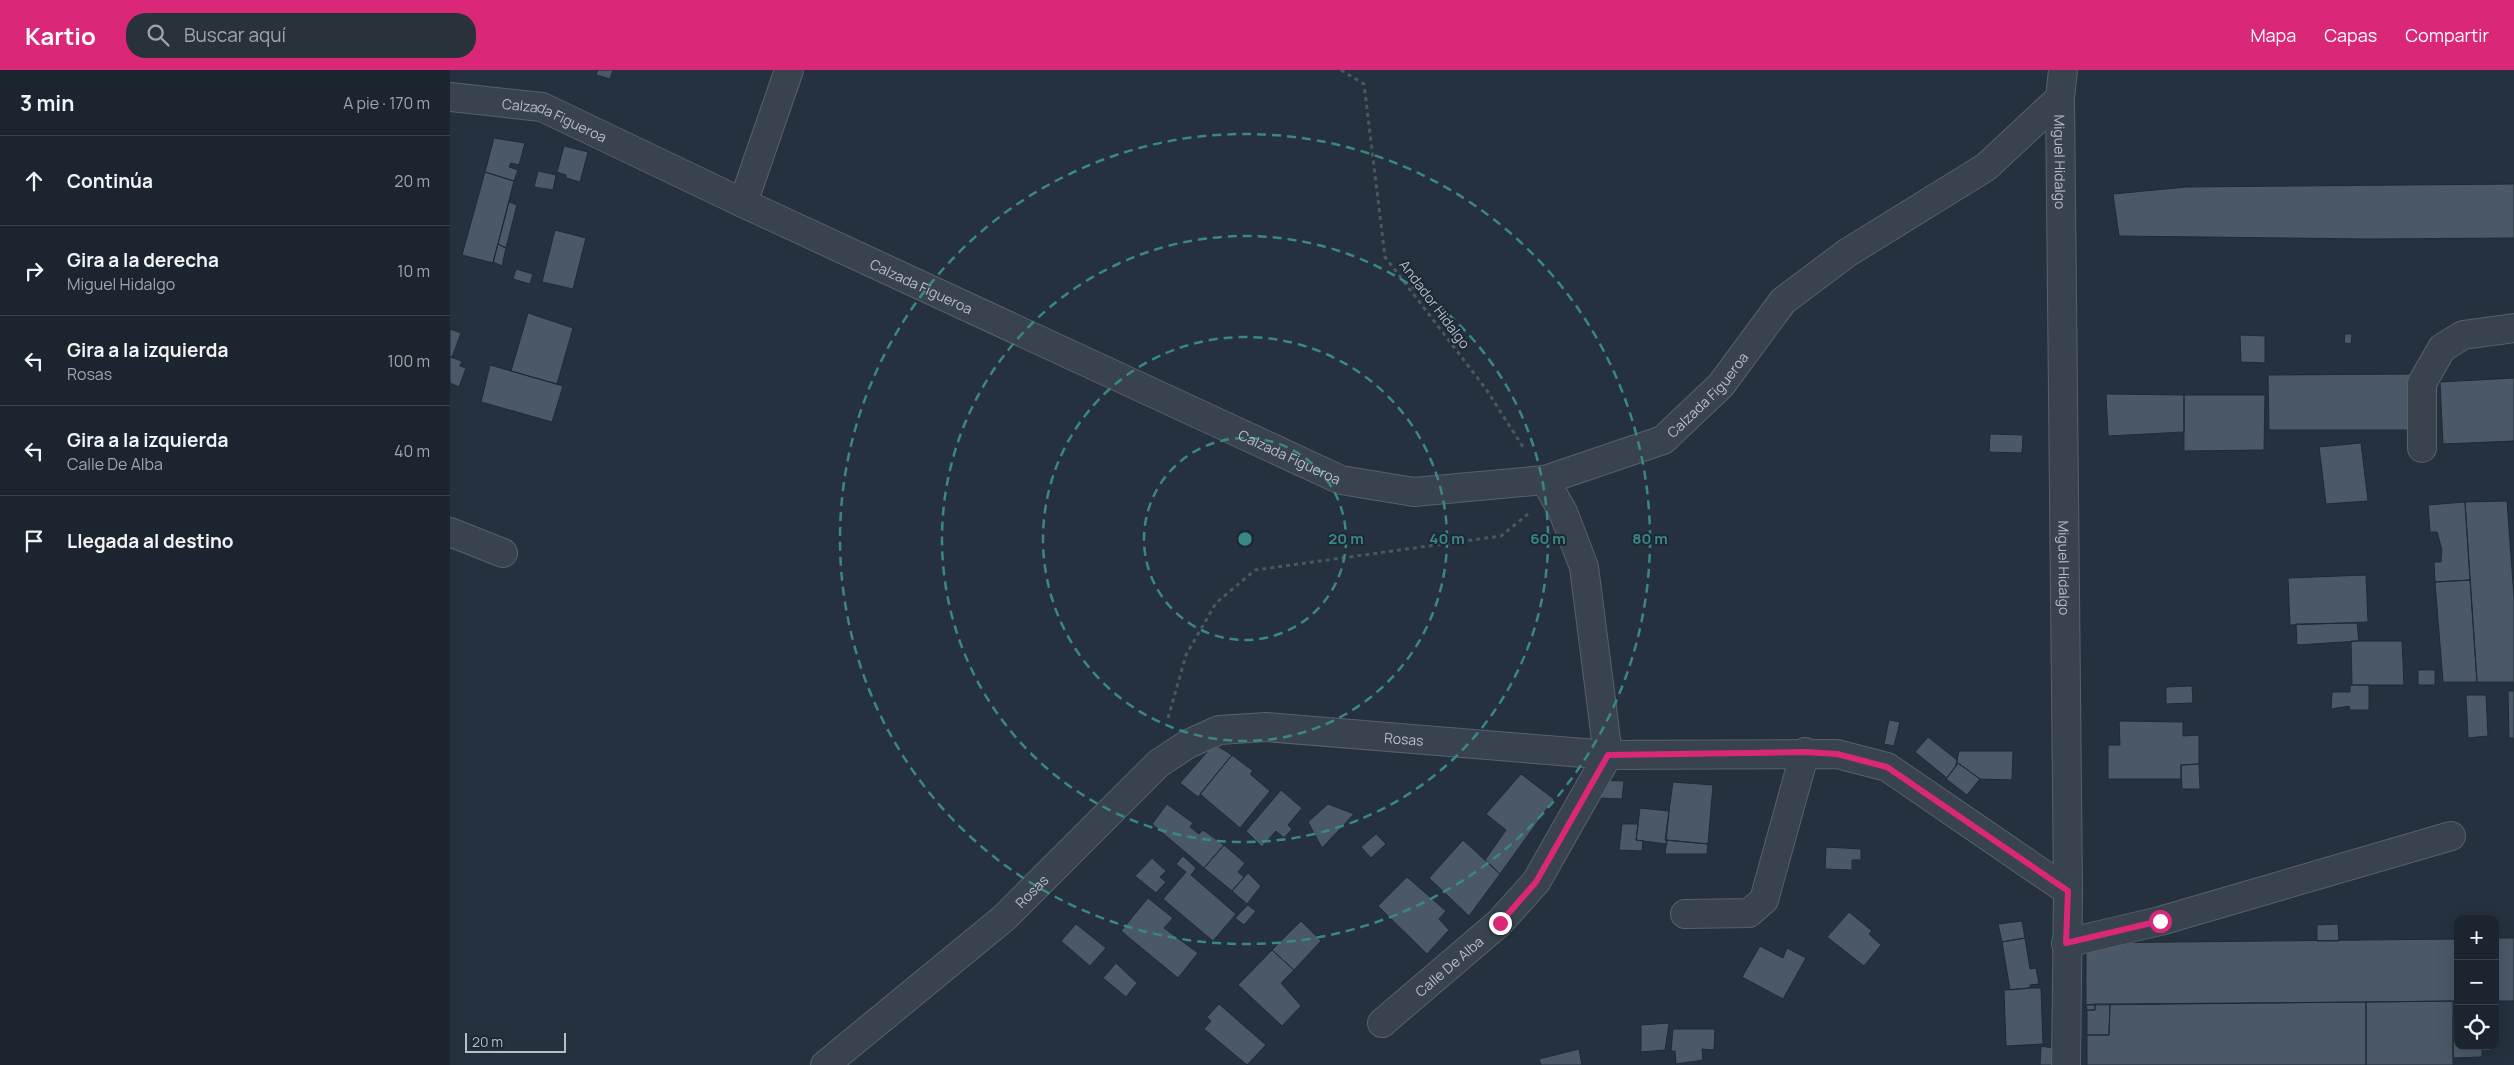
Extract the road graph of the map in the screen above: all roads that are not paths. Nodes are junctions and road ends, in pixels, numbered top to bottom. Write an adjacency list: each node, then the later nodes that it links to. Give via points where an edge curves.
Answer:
1 (789, 70): 5 (street)
2 (2063, 70): 4 (street, Miguel Hidalgo)
3 (450, 97): 5 (street, Calzada Figueroa, via 542,107)
4 (2060, 98): 8 (street, Calzada Figueroa, via 1986,167 1847,253 1783,301 1721,385 1663,440); 14 (street, Miguel Hidalgo)
5 (743, 203): 8 (street, Calzada Figueroa, via 1341,480 1414,492)
6 (2514, 328): 7 (street, via 2464,335 2442,348 2422,383)
7 (2422, 448)
8 (1545, 480): 12 (street, via 1563,512 1584,567)
9 (450, 532): 10 (street)
10 (504, 553)
11 (1805, 752): 12 (street, Rosas); 14 (street, Rosas, via 1837,754 1887,767); 15 (street, via 1764,900 1749,912)
12 (1608, 755): 17 (street, Calle De Alba, via 1536,882 1500,923); 18 (street, Rosas, via 1266,727 1219,730 1188,744 1159,764 1004,918)
13 (2451, 836): 16 (street, via 2160,921)
14 (2068, 891): 16 (street, Miguel Hidalgo)
15 (1685, 914)
16 (2066, 943): 19 (street, Miguel Hidalgo)
17 (1382, 1023)
18 (825, 1065)
19 (2066, 1065)

